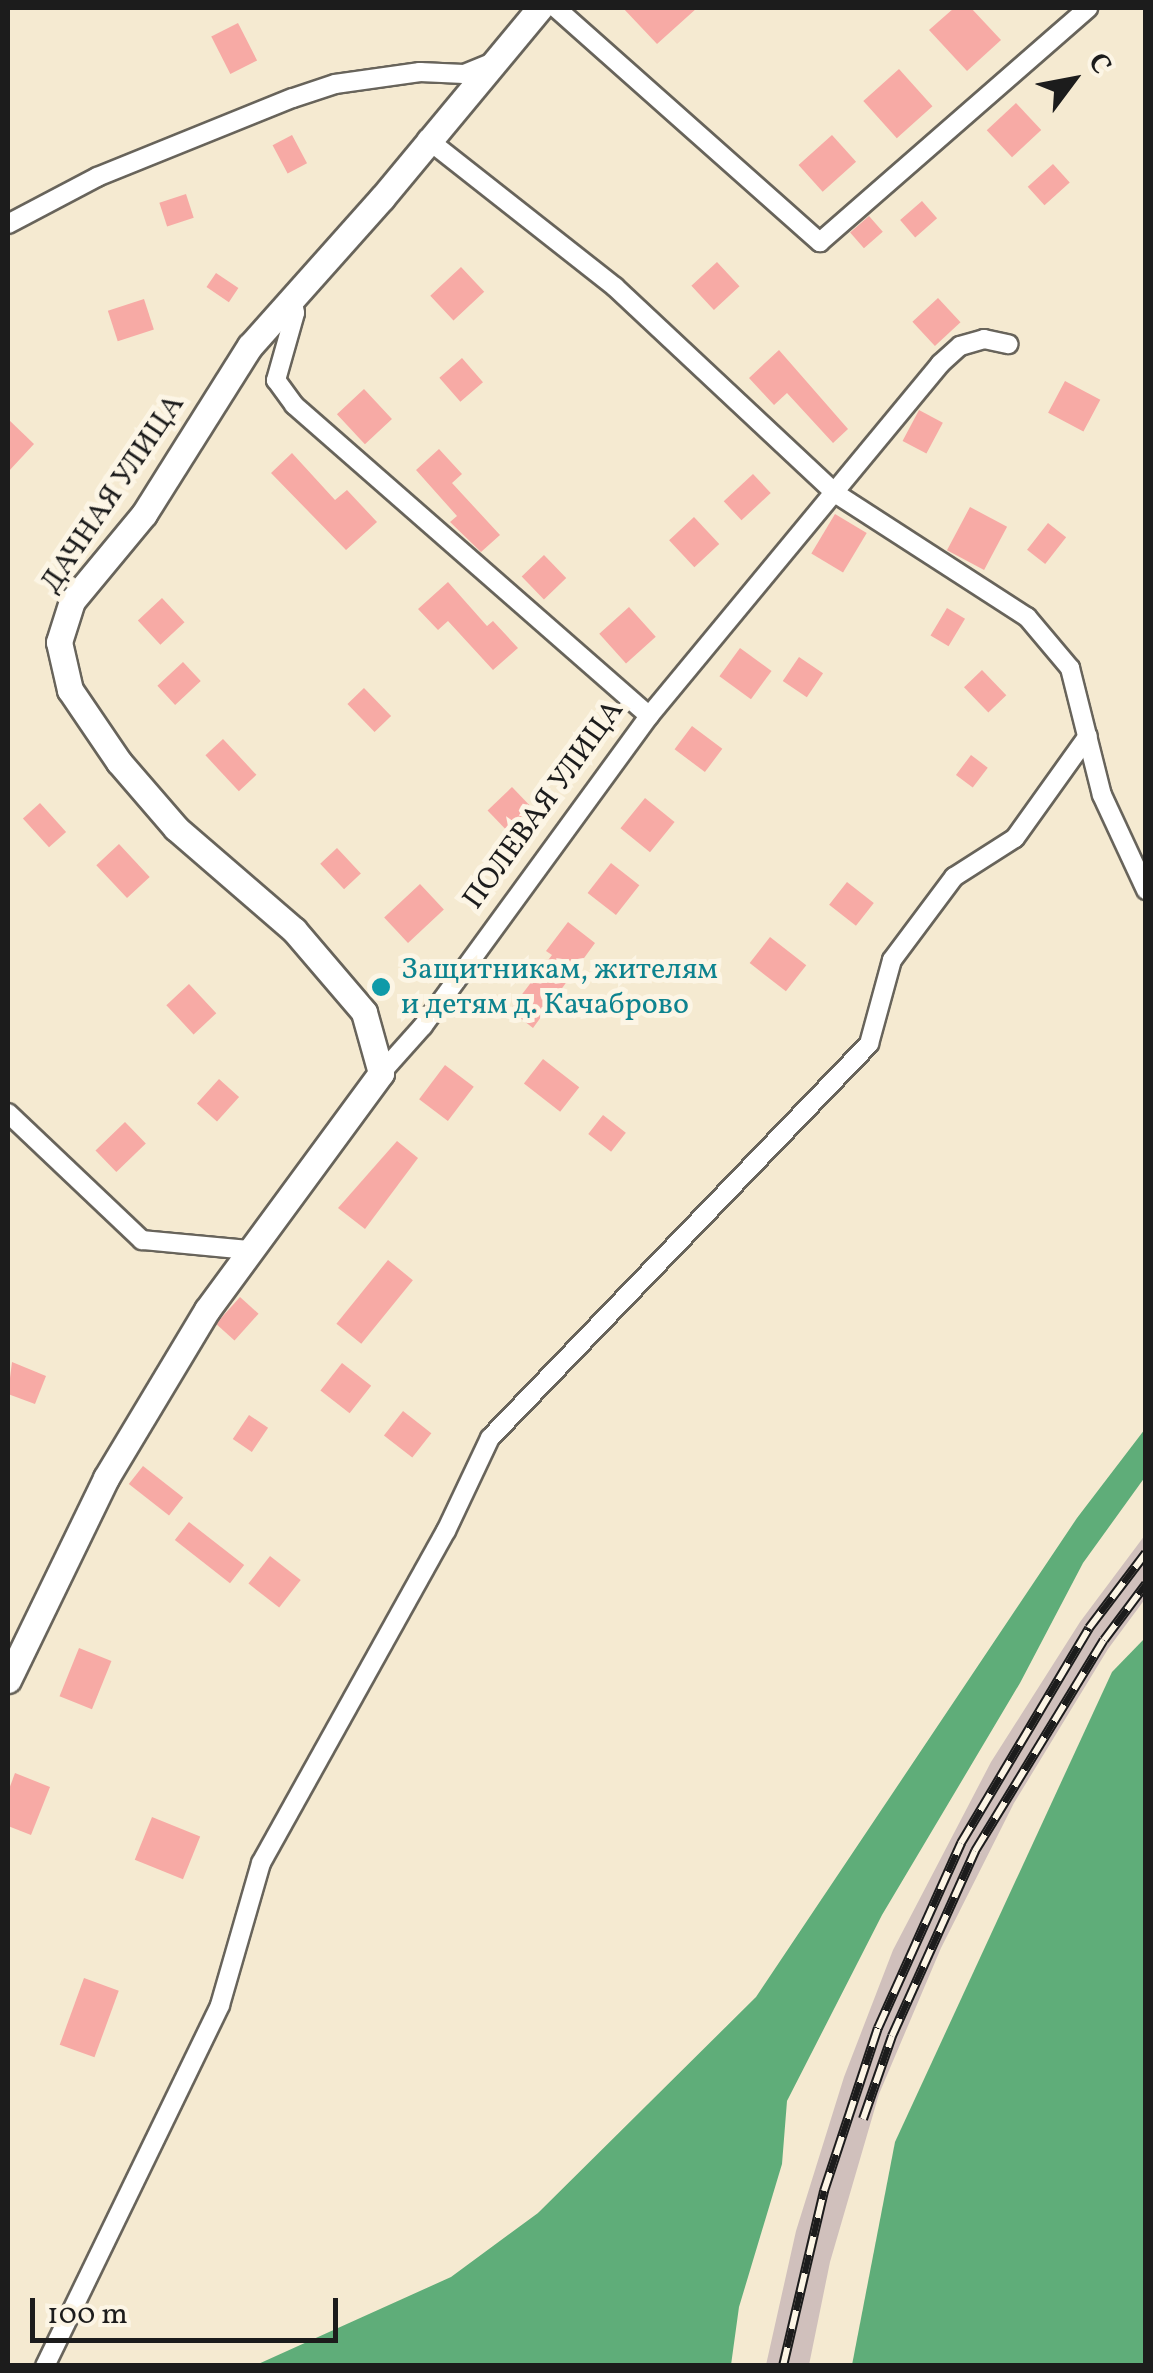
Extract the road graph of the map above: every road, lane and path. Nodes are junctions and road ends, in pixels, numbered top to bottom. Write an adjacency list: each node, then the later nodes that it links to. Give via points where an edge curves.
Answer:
1 (540, 8): 4 (street, ДАЧНАЯ УЛИЦА)
2 (556, 8): 3 (street, via 820,242)
3 (1088, 8)
4 (492, 63): 5 (street, ДАЧНАЯ УЛИЦА); 6 (street, via 464,74 420,72 335,84 97,176)
5 (427, 139): 7 (street, ДАЧНАЯ УЛИЦА); 9 (street, via 615,287)
6 (8, 224)
7 (292, 296): 10 (street, via 295,313 276,380 294,406); 13 (street, ДАЧНАЯ УЛИЦА, via 250,346 144,514 72,601 59,642 70,690 119,762 176,828 294,930 364,1012)
8 (1008, 344): 9 (street, ПОЛЕВАЯ УЛИЦА, via 984,339 960,346)
9 (835, 493): 10 (street, ПОЛЕВАЯ УЛИЦА); 11 (street, via 1028,618 1070,668)
10 (649, 716): 13 (street, ПОЛЕВАЯ УЛИЦА, via 423,1026)
11 (1088, 736): 12 (street, via 1102,795); 17 (street, via 1015,838 954,877 892,960 869,1044 490,1438 446,1531 261,1863 220,2005)
12 (1146, 890)
13 (380, 1073): 15 (street, ПОЛЕВАЯ УЛИЦА)
14 (8, 1114): 15 (street, via 142,1240)
15 (248, 1250): 16 (street, ПОЛЕВАЯ УЛИЦА, via 106,1478)
16 (8, 1680)
17 (45, 2366)

